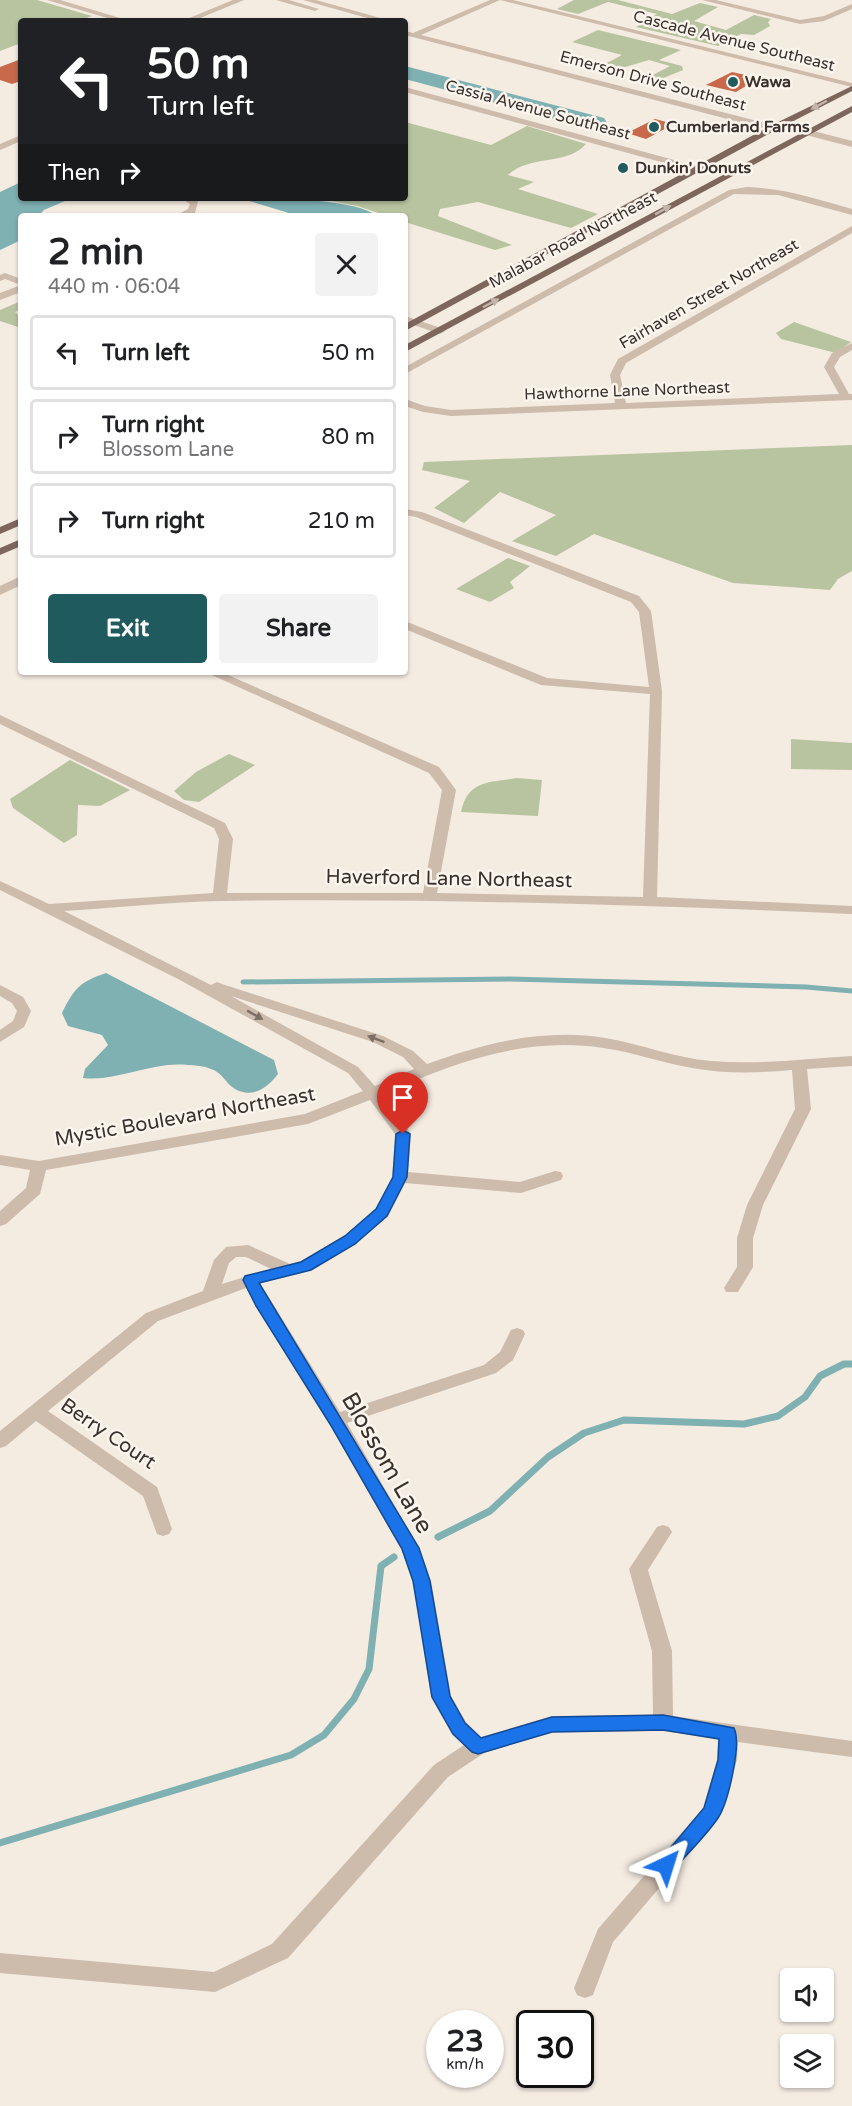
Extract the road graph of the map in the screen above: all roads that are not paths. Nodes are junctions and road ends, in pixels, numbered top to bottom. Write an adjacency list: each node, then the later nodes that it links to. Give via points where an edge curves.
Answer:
1 (51, 0): 11 (street)
2 (240, 0): 12 (street)
3 (280, 0): 13 (street)
4 (307, 0): 9 (street)
5 (344, 0): 9 (street)
6 (497, 0): 16 (street)
7 (504, 0): 18 (street, Cascade Avenue Southeast)
8 (706, 0): 10 (street, via 799,22 827,18)
9 (329, 6): 14 (street)
10 (852, 6)
11 (115, 18)
12 (194, 18)
13 (348, 18)
14 (375, 18)
15 (408, 27): 16 (street, Emerson Drive Southeast)
16 (424, 31): 17 (street); 21 (street, Emerson Drive Southeast)
17 (409, 34): 22 (street, Emerson Drive Southeast)
18 (852, 86): 21 (main road, one-way to 21)
19 (408, 90): 27 (street, Cassia Avenue Southeast)
20 (852, 108): 23 (main road, Malabar Road Northeast)
21 (786, 122): 22 (main road); 23 (street, Emerson Drive Southeast)
22 (773, 128): 23 (street, Emerson Drive Southeast); 27 (main road)
23 (806, 132): 25 (street); 33 (main road, Malabar Road Northeast, one-way to 23)
24 (18, 139): 26 (street)
25 (852, 144)
26 (0, 147)
27 (697, 169): 32 (main road)
28 (191, 201): 30 (street, via 195,203)
29 (852, 212): 42 (street, via 778,191 732,192)
30 (187, 213)
31 (852, 229): 45 (street, Fairhaven Street Northeast, via 622,362 615,375)
32 (538, 255): 33 (main road); 38 (main road)
33 (564, 263): 39 (main road, Malabar Road Northeast, one-way to 33)
34 (0, 278): 35 (street)
35 (18, 281)
36 (18, 289): 37 (street)
37 (0, 297)
38 (410, 321): 39 (street)
39 (440, 331): 41 (main road, Malabar Road Northeast)
40 (852, 346): 43 (street, via 836,356 830,367)
41 (408, 347)
42 (408, 369)
43 (849, 397): 45 (street, Hawthorne Lane Northeast)
44 (408, 403): 45 (street, Hawthorne Lane Northeast, via 451,413)
45 (621, 406)
46 (408, 513): 55 (street, via 635,599 645,611)
47 (18, 522): 48 (main road)
48 (0, 531)
49 (18, 543): 50 (main road)
50 (0, 552)
51 (18, 584): 52 (street)
52 (0, 591)
53 (408, 626): 55 (street, via 544,682)
54 (218, 675): 59 (street, via 434,770 449,790)
55 (656, 691): 60 (street)
56 (0, 719): 58 (street, via 219,826 226,839)
57 (0, 885): 61 (street)
58 (220, 897): 59 (street, Haverford Lane Northeast); 61 (street, Haverford Lane Northeast)
59 (429, 897): 60 (street, Haverford Lane Northeast)
60 (650, 901): 62 (street, Haverford Lane Northeast)
61 (46, 908): 63 (street)
62 (852, 910)
63 (185, 977): 68 (street, one-way to 63, via 408,1054 378,1039); 69 (street, one-way to 69, via 353,1070)
64 (0, 990): 65 (street, via 18,1000 24,1011 19,1024)
65 (0, 1037)
66 (852, 1061): 67 (street, Mystic Boulevard Northeast)
67 (798, 1064): 68 (street, Mystic Boulevard Northeast, via 724,1067 566,1040 508,1045); 77 (street, via 803,1109 755,1204 745,1238 745,1267)
68 (424, 1070): 69 (street, Mystic Boulevard Northeast)
69 (375, 1093): 71 (street, Mystic Boulevard Northeast, via 308,1119); 73 (street, via 403,1134)
70 (0, 1160): 71 (street, Mystic Boulevard Northeast)
71 (39, 1166): 74 (street, via 34,1190)
72 (555, 1176): 73 (street, via 521,1188)
73 (400, 1177): 75 (street, via 382,1212 350,1240 306,1266)
74 (0, 1220)
75 (287, 1270): 76 (street); 78 (street, via 248,1251 232,1251 222,1260)
76 (250, 1280): 78 (street); 81 (street, Blossom Lane)
77 (732, 1288)
78 (210, 1295): 80 (street, via 152,1317)
79 (517, 1334): 81 (street, via 507,1356 490,1368)
80 (36, 1412): 82 (street); 83 (street, Berry Court, via 151,1492)
81 (336, 1420): 87 (street, Blossom Lane, via 410,1548 422,1581 441,1697 459,1728)
82 (0, 1441)
83 (163, 1529)
84 (663, 1532): 85 (street, via 638,1569 662,1651)
85 (663, 1723): 86 (street); 87 (street, via 552,1724)
86 (728, 1733): 88 (street); 90 (street, via 727,1760 712,1812 604,1936)
87 (478, 1746): 89 (street, via 441,1771 280,1951 215,1982)
88 (852, 1749)
89 (0, 1963)
90 (585, 1988)

